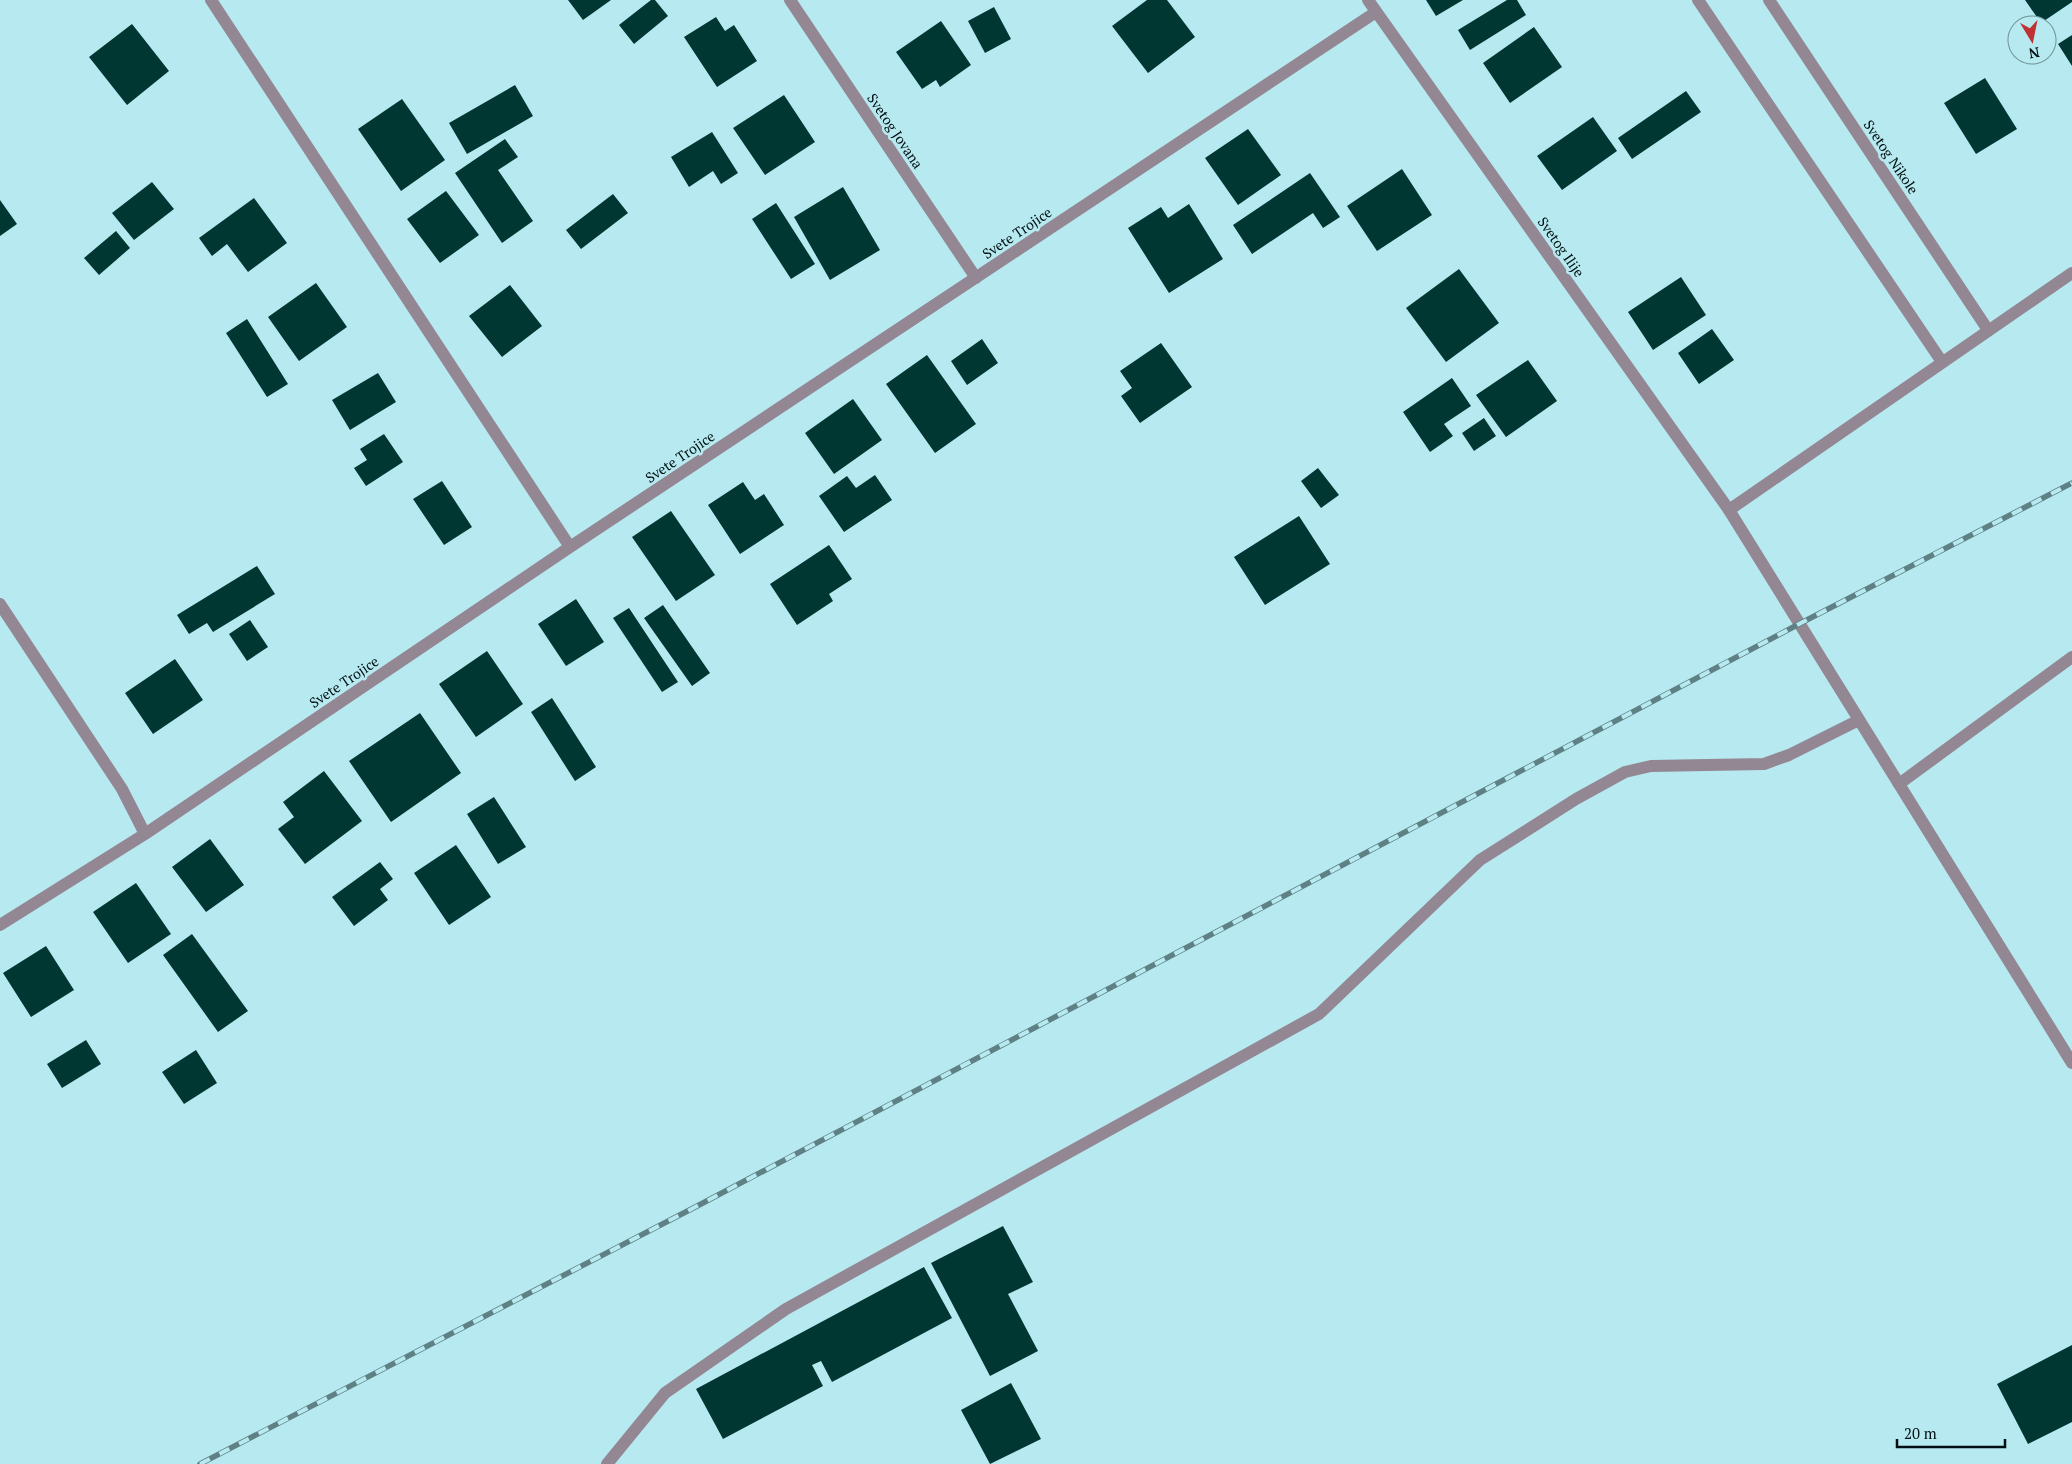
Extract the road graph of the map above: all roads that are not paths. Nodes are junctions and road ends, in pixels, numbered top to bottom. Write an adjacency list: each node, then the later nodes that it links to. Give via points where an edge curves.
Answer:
1 (211, 0): 12 (street)
2 (790, 0): 8 (street, Svetog Jovana)
3 (1368, 0): 6 (street, Svetog Ilije)
4 (1698, 0): 10 (street)
5 (1770, 0): 9 (street, Svetog Nikole)
6 (1376, 12): 8 (street, Svete Trojice); 11 (street, Svetog Ilije)
7 (2072, 273): 9 (street)
8 (976, 278): 12 (street, Svete Trojice)
9 (1988, 330): 10 (street)
10 (1942, 362): 11 (street)
11 (1729, 510): 15 (street, Svetog Ilije)
12 (570, 547): 17 (street, Svete Trojice)
13 (0, 604): 17 (street, via 122,789)
14 (2072, 657): 16 (street)
15 (1859, 720): 16 (street, Svetog Ilije); 20 (street, via 1764,764 1651,766 1625,772 1576,799 1480,860 1319,1014 786,1308 665,1392)
16 (1899, 784): 19 (street, Svetog Ilije)
17 (145, 834): 18 (street, Svete Trojice)
18 (0, 925)
19 (2072, 1063)
20 (607, 1464)

